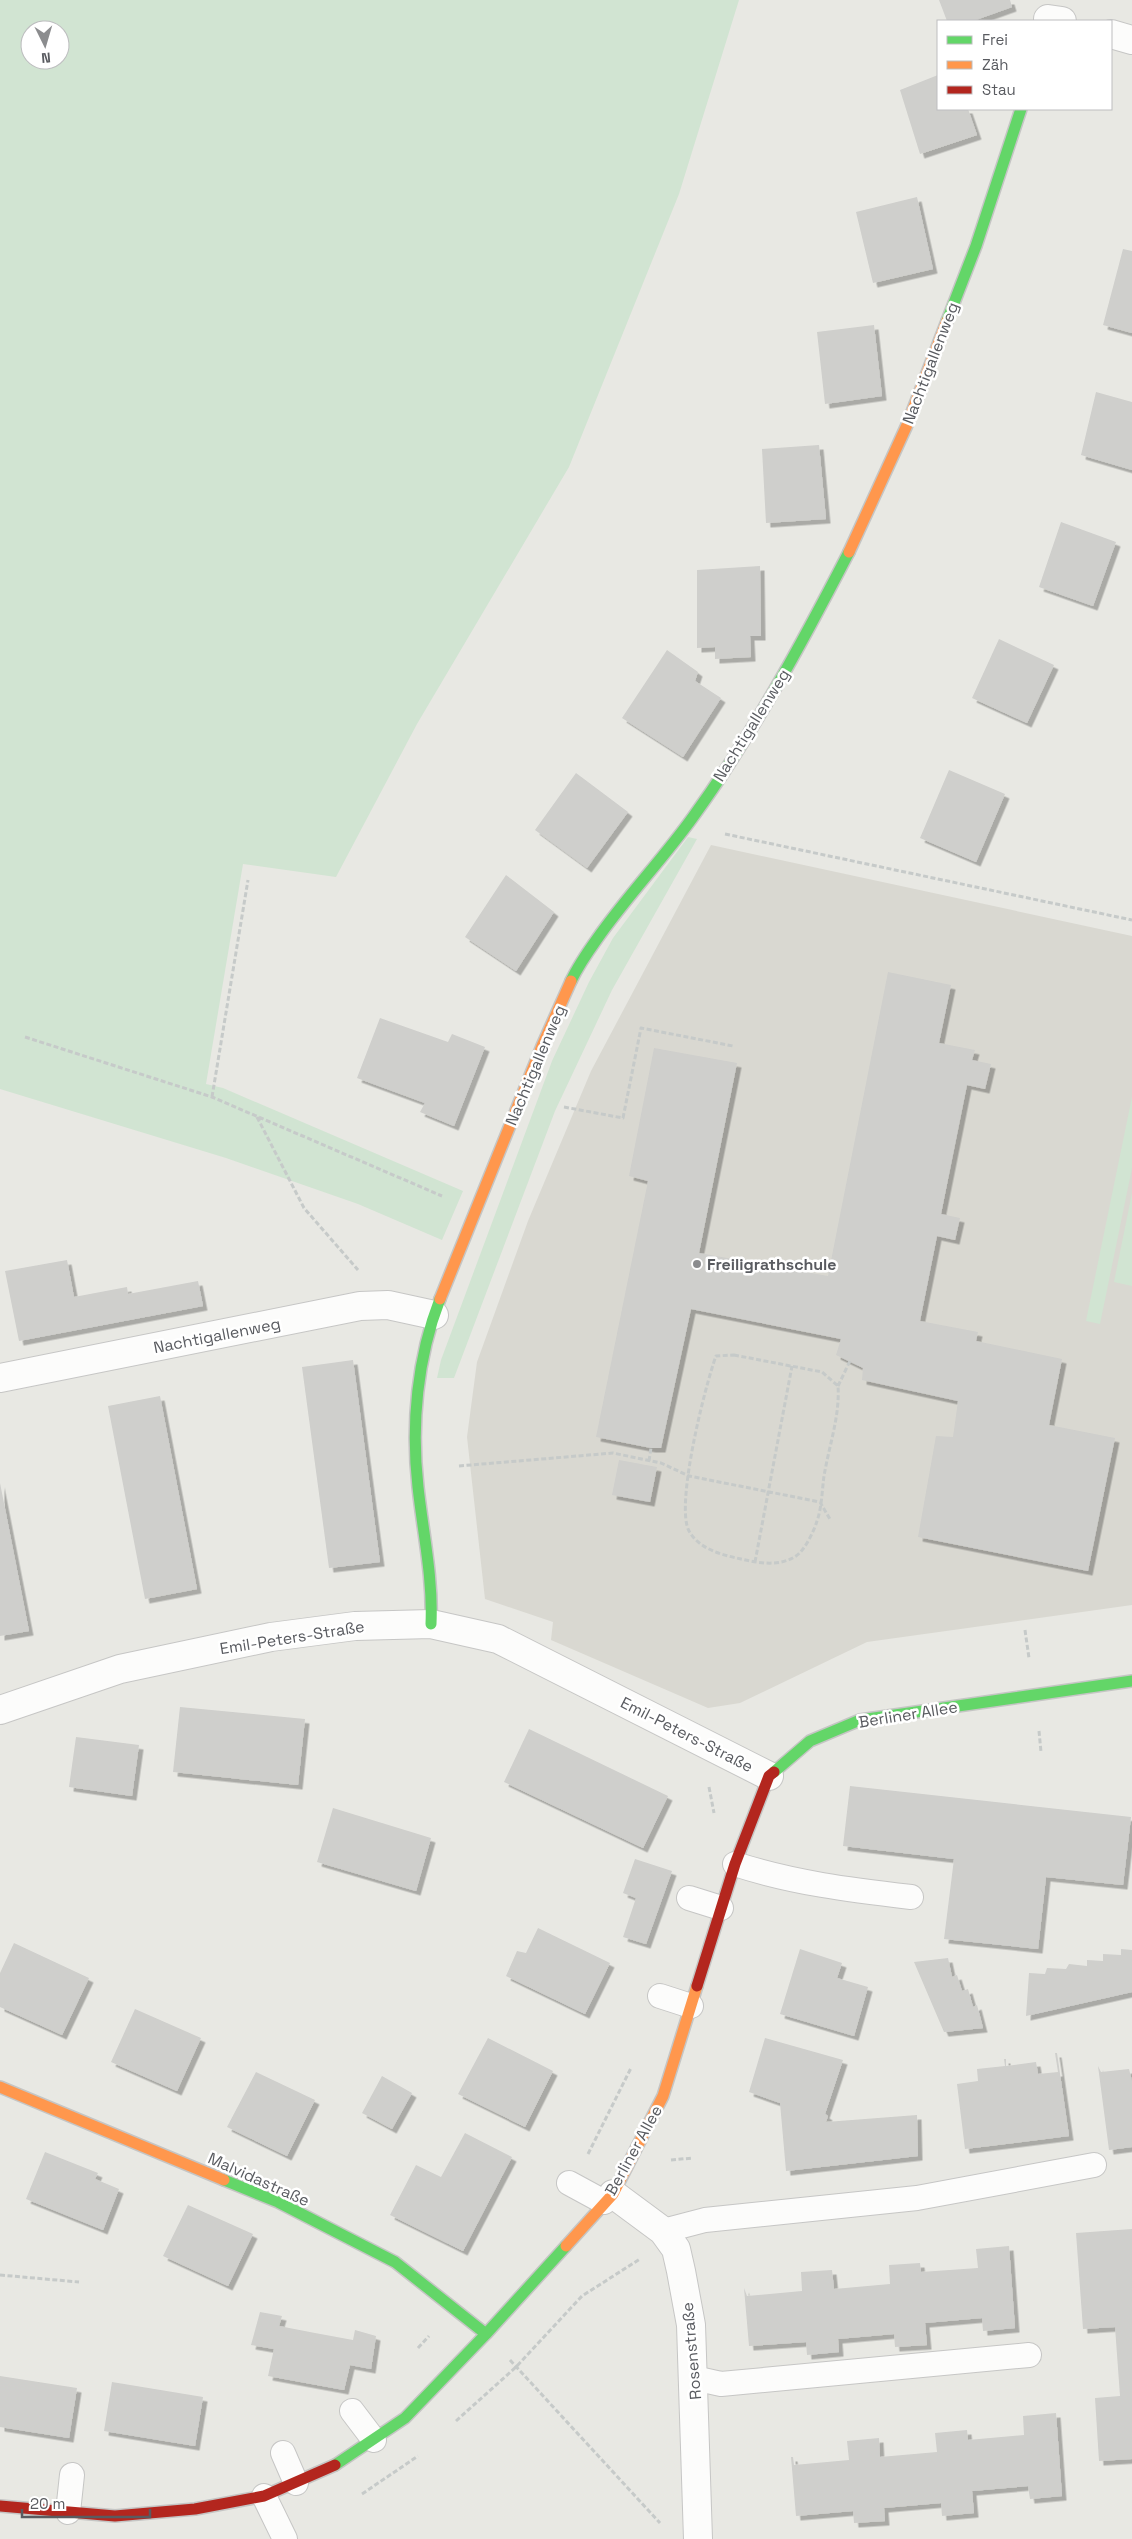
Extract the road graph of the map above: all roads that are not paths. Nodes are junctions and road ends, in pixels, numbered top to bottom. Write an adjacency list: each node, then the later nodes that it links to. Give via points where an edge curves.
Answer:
1 (1112, 34): 2 (street)
2 (1132, 40)
3 (1021, 110): 4 (street, Nachtigallenweg, via 969,264 907,425 862,526 768,701 692,816 614,914 576,969)
4 (434, 1316): 5 (street, Nachtigallenweg, via 388,1305 360,1306); 6 (street, Nachtigallenweg, via 424,1350 414,1440 434,1596)
5 (0, 1378)
6 (431, 1624): 8 (street, Emil-Peters-Straße, via 355,1626 271,1637 120,1669); 9 (street, Emil-Peters-Straße, via 498,1639)
7 (1132, 1681): 9 (street, Berliner Allee, via 860,1720 810,1741)
8 (0, 1710)
9 (769, 1776): 10 (street, Berliner Allee)
10 (735, 1864): 11 (lane, via 777,1878 829,1888); 13 (street, Berliner Allee)
11 (911, 1897)
12 (689, 1898): 13 (lane)
13 (721, 1908): 15 (street, Berliner Allee)
14 (660, 1996): 15 (lane)
15 (691, 2006): 19 (street, Berliner Allee, via 663,2096)
16 (0, 2087): 21 (street, Malvidastraße, via 278,2202 395,2262)
17 (1094, 2165): 20 (lane, via 916,2198 705,2220)
18 (569, 2183): 19 (lane)
19 (609, 2198): 20 (street, Rosenstraße); 21 (street, Berliner Allee)
20 (663, 2231): 23 (street, Rosenstraße, via 676,2249 682,2271 692,2324)
21 (486, 2334): 25 (street, Berliner Allee, via 405,2418)
22 (1029, 2355): 23 (lane, via 721,2384)
23 (694, 2378): 32 (street, Rosenstraße)
24 (352, 2411): 25 (lane)
25 (374, 2440): 28 (street, Berliner Allee, via 334,2467)
26 (283, 2453): 28 (lane)
27 (72, 2475): 31 (lane)
28 (296, 2483): 29 (street, Berliner Allee)
29 (264, 2496): 31 (street, Berliner Allee, via 195,2509 115,2516); 33 (lane)
30 (0, 2506): 31 (street, Berliner Allee)
31 (68, 2512)
32 (698, 2532)
33 (286, 2539)

